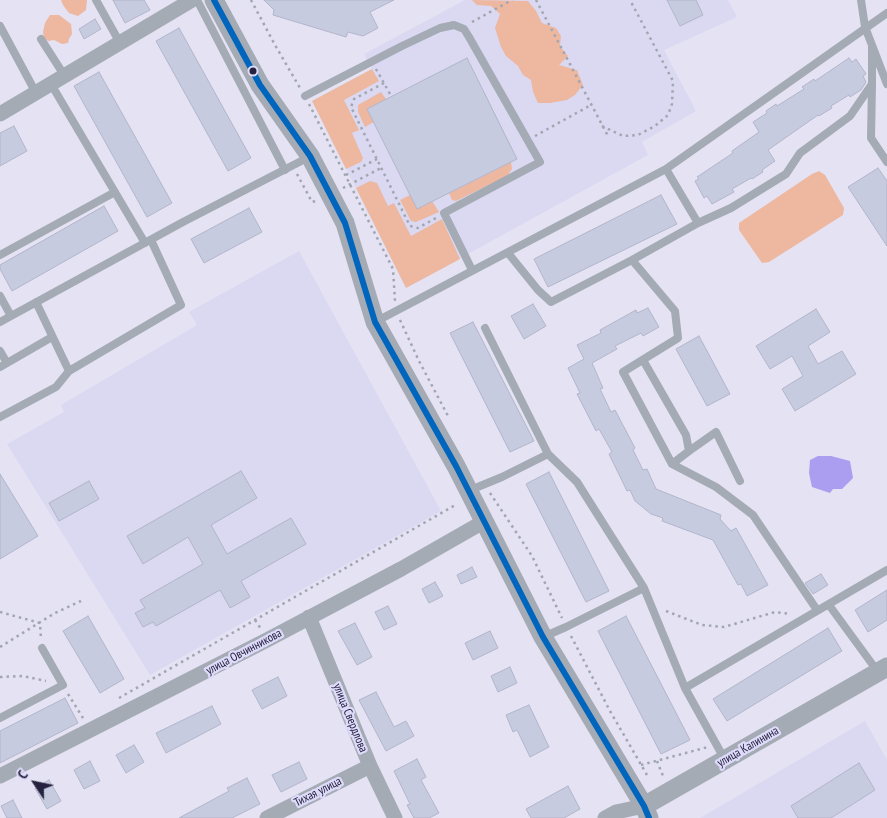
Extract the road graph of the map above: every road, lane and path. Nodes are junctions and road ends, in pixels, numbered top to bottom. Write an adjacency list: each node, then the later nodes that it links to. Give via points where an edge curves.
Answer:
1 (96, 0): 15 (lane)
2 (192, 0): 15 (street)
3 (197, 0): 34 (lane)
4 (214, 0): 31 (street, via 260,85)
5 (251, 0): 25 (path)
6 (512, 0): 11 (path)
7 (536, 0): 26 (path)
8 (630, 0): 28 (path, via 673,81 672,104 668,115 638,135 623,136)
9 (861, 0): 13 (lane)
10 (887, 13): 13 (lane)
11 (479, 18)
12 (0, 26): 23 (lane)
13 (865, 27): 16 (lane); 36 (lane)
14 (41, 39): 18 (lane)
15 (120, 44): 18 (street)
16 (872, 46): 21 (lane); 22 (lane)
17 (372, 62): 19 (path); 25 (lane); 41 (lane, via 440,28 454,25 464,29 540,162)
18 (64, 75): 20 (street)
19 (384, 82): 24 (path); 32 (path, via 354,99 352,107)
20 (51, 84): 23 (street); 39 (lane)
21 (872, 84): 33 (lane, via 872,138); 42 (lane, via 850,116 800,153 786,174 731,208)
22 (887, 84)
23 (36, 93): 27 (street)
24 (390, 94)
25 (305, 96): 37 (path)
26 (590, 105): 28 (path); 29 (path)
27 (0, 114)
28 (602, 126): 30 (path)
29 (543, 132)
30 (608, 136)
31 (310, 156): 34 (lane); 53 (street, via 345,223)
32 (377, 159): 35 (path); 37 (path)
33 (887, 162)
34 (289, 168): 40 (path, via 312,202); 43 (lane)
35 (381, 168): 38 (path); 41 (path, via 410,226 418,228)
36 (666, 169): 42 (lane); 44 (lane)
37 (346, 175): 38 (path)
38 (350, 184): 50 (path, via 393,269)
39 (115, 192): 43 (lane); 45 (lane)
40 (318, 200)
41 (444, 213): 47 (lane)
42 (698, 223): 46 (lane)
43 (148, 241): 49 (lane); 59 (lane, via 181,306)
44 (508, 253): 46 (lane, via 551,302); 47 (lane)
45 (0, 255)
46 (632, 260): 57 (lane, via 675,311 678,338)
47 (472, 270): 50 (lane)
48 (0, 296): 51 (lane)
49 (36, 302): 51 (lane); 55 (lane)
50 (396, 312): 53 (lane); 61 (path)
51 (11, 316): 52 (lane)
52 (0, 322)
53 (374, 322): 66 (street)
54 (484, 328): 63 (lane)
55 (52, 337): 58 (lane); 59 (lane)
56 (0, 351): 58 (lane)
57 (643, 360): 62 (lane, via 686,435); 64 (lane, via 623,372)
58 (3, 365)
59 (69, 371): 60 (lane, via 56,387)
60 (0, 417)
61 (451, 422)
62 (689, 451): 64 (lane); 65 (lane, via 716,432)
63 (548, 454): 66 (lane); 69 (lane, via 576,482)
64 (672, 464): 73 (lane, via 716,487 753,515)
65 (740, 481)
66 (472, 492): 67 (street); 78 (path, via 532,556); 84 (path)
67 (484, 521): 76 (street, улица Овчинникова); 79 (street)
68 (887, 570): 71 (lane)
69 (644, 588): 72 (lane); 78 (lane)
70 (81, 601): 77 (path)
71 (828, 605): 73 (lane); 82 (lane)
72 (652, 607): 75 (path, via 702,625 724,627 775,612); 83 (lane)
73 (817, 610): 75 (lane)
74 (0, 612): 77 (path)
75 (807, 616): 83 (lane)
76 (309, 617): 90 (street, улица Свердлова); 92 (street, улица Овчинникова)
77 (40, 623): 80 (path); 81 (path)
78 (566, 627): 79 (lane); 89 (path)
79 (543, 637): 93 (street)
80 (0, 647)
81 (42, 648): 85 (lane, via 63,686)
82 (883, 669): 88 (street, улица Калинина)
83 (685, 688): 88 (lane)
84 (115, 700)
85 (0, 718)
86 (83, 718): 87 (path)
87 (85, 725)
88 (721, 753): 89 (path); 93 (street, улица Калинина)
89 (642, 765): 91 (path)
90 (370, 766): 94 (street, Тихая улица); 95 (street, улица Свердлова)
91 (647, 775)
92 (0, 776)
93 (646, 812): 96 (street, улица Калинина, via 616,812)
94 (267, 818)
95 (395, 818)
96 (605, 818)

